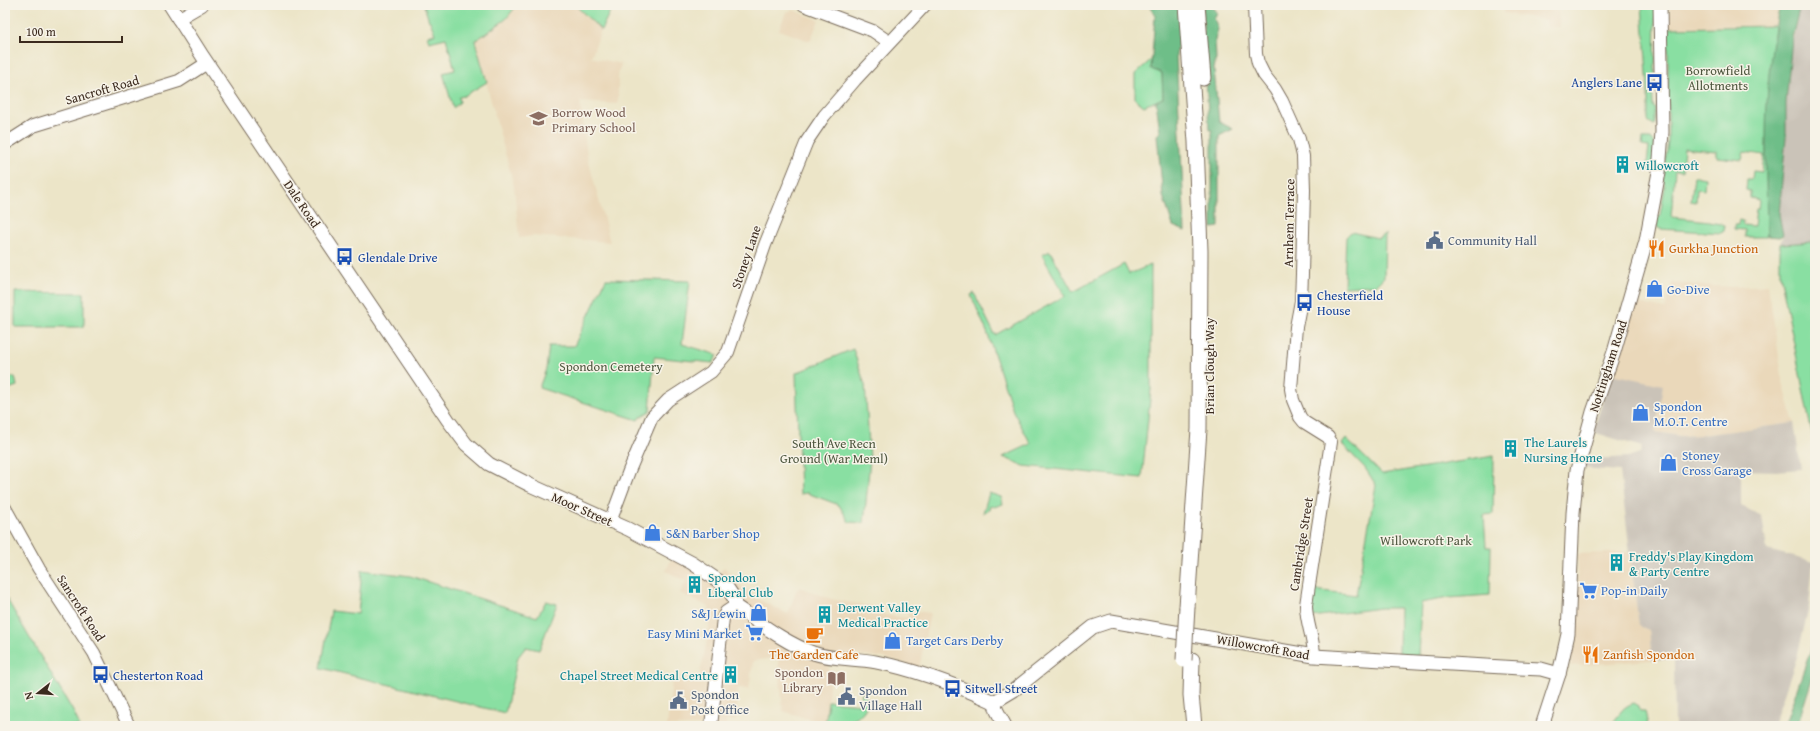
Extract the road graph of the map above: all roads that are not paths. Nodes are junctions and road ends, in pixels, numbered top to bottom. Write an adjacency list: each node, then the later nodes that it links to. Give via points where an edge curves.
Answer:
1 (170, 5): 9 (main road, Dale Road)
2 (202, 5): 9 (street)
3 (804, 5): 10 (street, via 874,31)
4 (925, 5): 10 (street, Stoney Lane)
5 (1186, 5): 18 (highway, Brian Clough Way, via 1196,142 1200,251 1199,429)
6 (1196, 5): 18 (highway, Brian Clough Way, via 1208,178 1209,385 1207,447)
7 (1254, 5): 14 (street, Arnhem Terrace, via 1258,63 1282,101 1299,139 1303,156 1301,301 1290,388 1300,417)
8 (1660, 5): 21 (main road, Nottingham Road, via 1662,132 1659,172 1646,241 1577,470 1570,620)
9 (178, 19): 11 (main road, Dale Road)
10 (889, 42): 16 (street, Stoney Lane, via 824,116 807,141 764,245 728,352 711,372 668,400 652,417 628,471)
11 (207, 63): 12 (street, Sancroft Road, via 179,81 33,126); 13 (main road, Dale Road)
12 (5, 144)
13 (435, 401): 16 (main road, Moor Street, via 463,441 486,462 516,479)
14 (1328, 437): 19 (street, Cambridge Street, via 1329,457 1306,605 1306,618)
15 (5, 508): 23 (street, Sancroft Road, via 38,569 94,653)
16 (610, 522): 17 (main road, Moor Street, via 653,542 712,575 729,589)
17 (735, 606): 22 (main road, via 786,640 812,653 878,662 955,684); 24 (street, via 726,612 723,618)
18 (1191, 607): 20 (highway, Brian Clough Way, bridge)
19 (1314, 656): 21 (main road, Willowcroft Road, via 1541,669); 22 (main road, Willowcroft Road, via 1119,621 1105,622 1091,628 1014,690)
20 (1188, 660): 26 (highway, Brian Clough Way, via 1183,701); 27 (highway, Brian Clough Way)
21 (1559, 674): 28 (main road, Nottingham Road)
22 (994, 702): 25 (main road)
23 (130, 726)
24 (711, 726)
25 (1005, 726)
26 (1185, 726)
27 (1194, 726)
28 (1542, 726)

